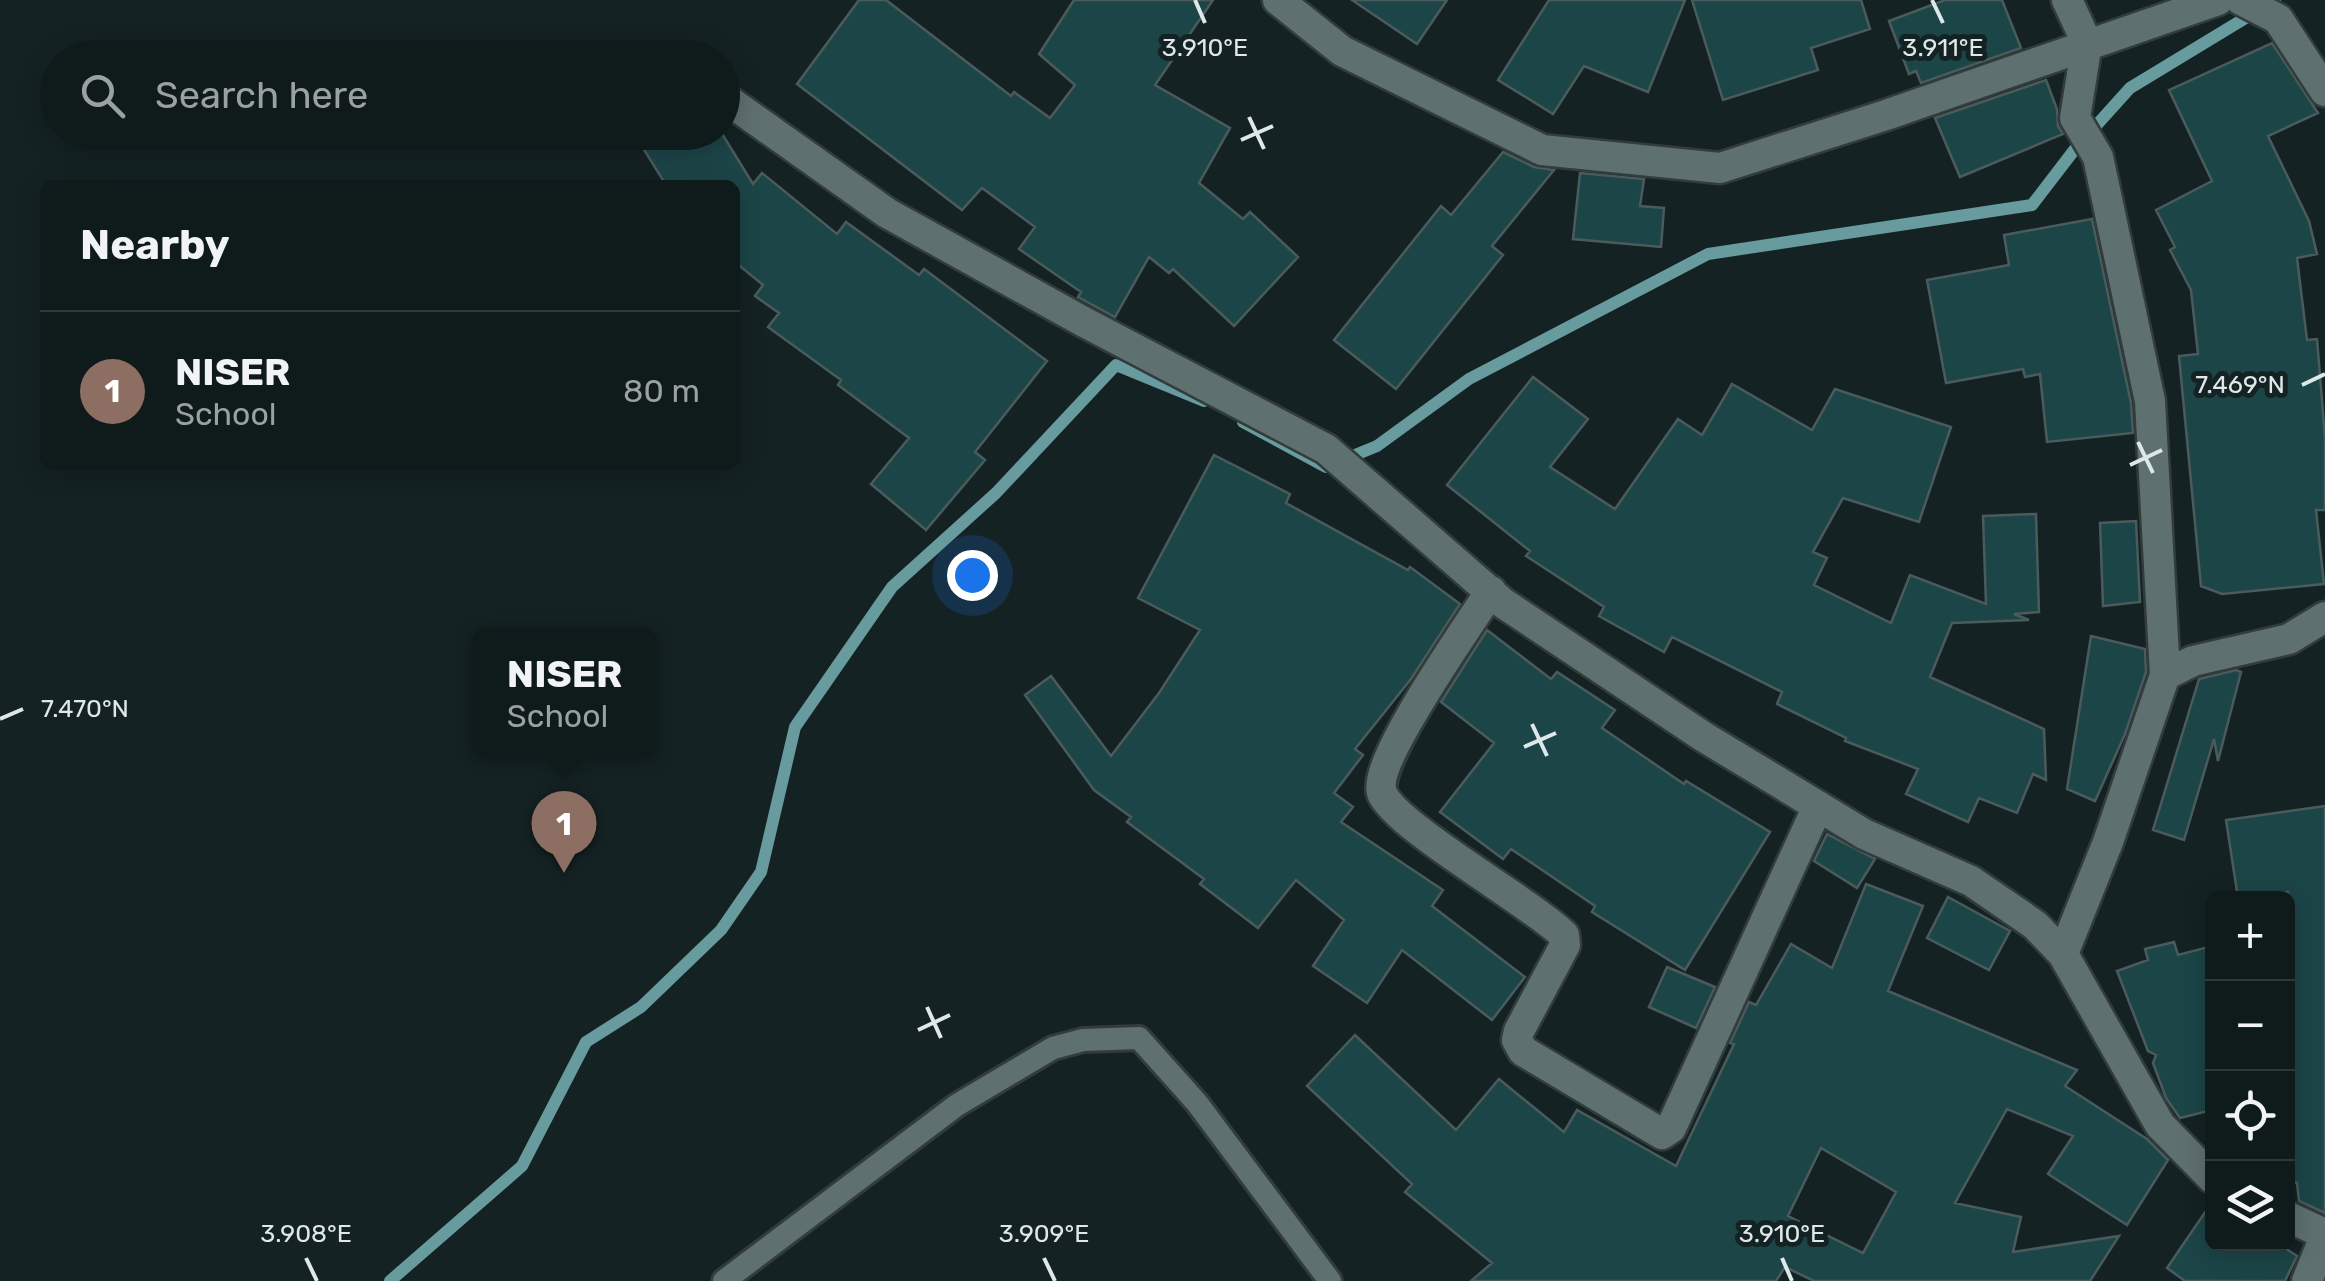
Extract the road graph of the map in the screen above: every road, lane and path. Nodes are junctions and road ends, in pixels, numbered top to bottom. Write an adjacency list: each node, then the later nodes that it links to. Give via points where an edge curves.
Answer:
1 (1278, 0): 4 (street, via 1342,51 1542,150 1720,168)
2 (2067, 0): 4 (street)
3 (2235, 2): 4 (street); 5 (street, via 2278,19)
4 (2087, 43): 9 (street, via 2074,118 2098,157 2150,401)
5 (2325, 91)
6 (740, 109): 7 (street, via 887,212 1326,449)
7 (1491, 591): 10 (street); 10 (street, via 1436,673 1381,783 1392,806 1564,935 1565,945 1519,1031 1522,1051 1662,1134 1671,1128)
8 (2325, 617): 9 (street, via 2289,639 2193,661)
9 (2165, 675): 11 (street)
10 (1818, 806): 11 (street, via 1864,834 1972,881)
11 (2063, 954): 12 (street, via 2160,1125)
12 (2205, 1171)
13 (2295, 1220): 14 (street)
14 (2325, 1235): 17 (street)
15 (724, 1281): 16 (lane, via 957,1105 1053,1048 1140,1038)
16 (1330, 1281)
17 (2306, 1281)

